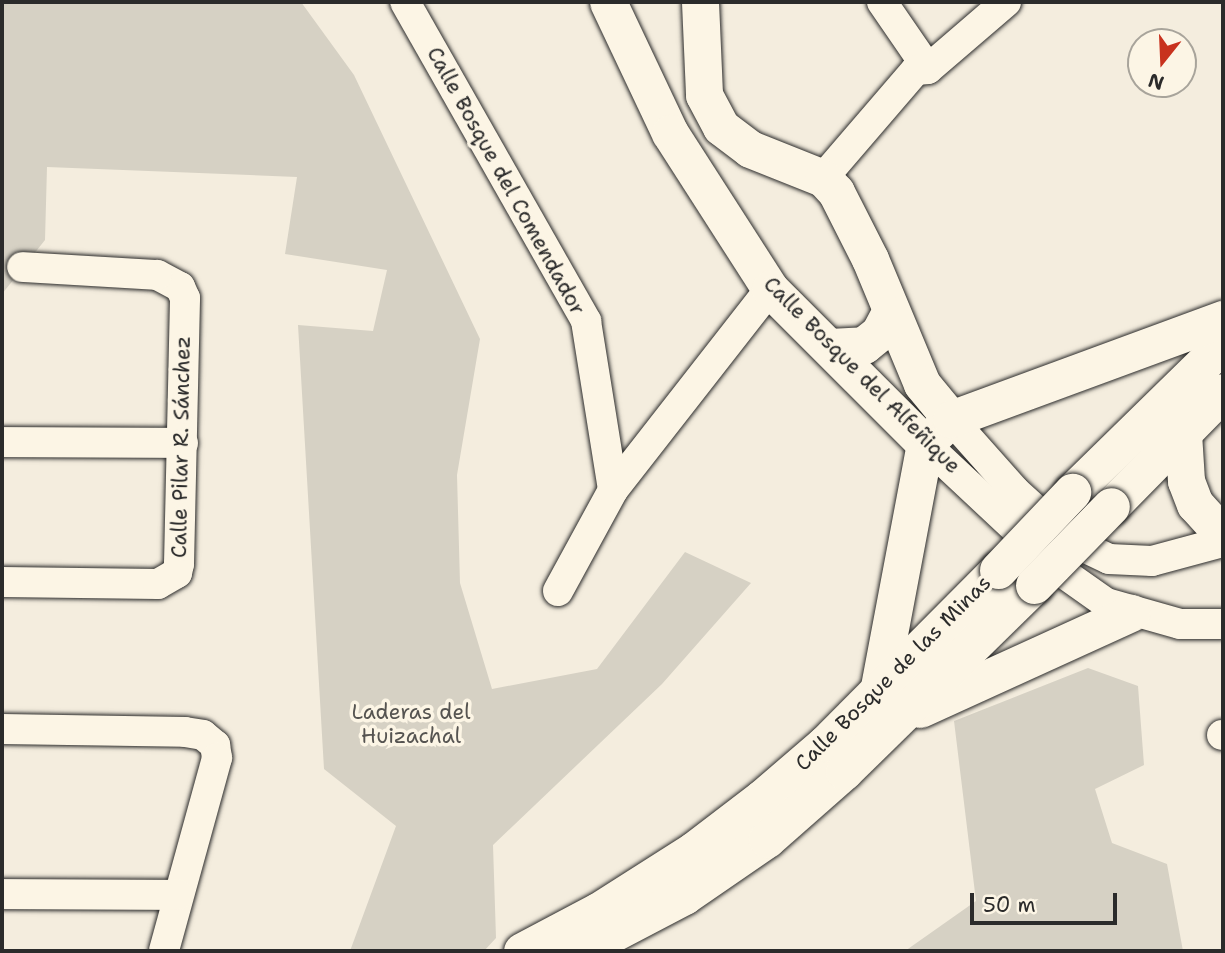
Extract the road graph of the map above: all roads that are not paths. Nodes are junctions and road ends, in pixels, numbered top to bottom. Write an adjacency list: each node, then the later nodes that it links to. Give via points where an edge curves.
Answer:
1 (405, 2): 22 (street, Calle Bosque del Comendador, via 586,321)
2 (608, 2): 9 (main road, Calle Bosque del Alfeñique, via 670,132)
3 (700, 2): 7 (main road, via 704,95 721,127)
4 (882, 2): 6 (street)
5 (1006, 2): 6 (street)
6 (928, 69): 8 (street, via 924,82)
7 (750, 149): 8 (main road); 9 (main road, via 725,162)
8 (830, 185): 12 (main road, Calle Bosque del Alfeñique, via 870,259)
9 (707, 188): 11 (main road, Calle Bosque del Alfeñique)
10 (22, 267): 20 (street, Calle Pilar R. Sánchez, via 157,275 180,287 185,298)
11 (771, 289): 15 (main road, Calle Bosque del Alfeñique); 22 (street)
12 (889, 314): 15 (main road, via 879,333 864,345); 17 (main road, Calle Bosque del Alfeñique, via 922,384)
13 (1223, 319): 17 (main road)
14 (1223, 344): 29 (main road, Calle Bosque de las Minas, bridge, via 998,570)
15 (829, 347): 21 (main road, Calle Bosque del Alfeñique)
16 (1223, 392): 18 (main road, Calle Bosque de las Minas)
17 (951, 419): 21 (main road); 24 (street, Calle Bosque del Alfeñique, via 1015,491 1069,540 1109,559 1152,561)
18 (1182, 433): 23 (main road, via 1186,481 1195,504); 29 (main road, Calle Bosque de las Minas, bridge, via 1034,585)
19 (2, 442): 20 (street)
20 (183, 443): 25 (street, Calle Pilar R. Sánchez, via 177,573 158,584)
21 (925, 444): 27 (street, Calle Bosque del Alfeñique, via 1062,572 1106,603); 29 (main road)
22 (613, 490): 26 (street)
23 (1223, 535)
24 (1223, 542)
25 (2, 582)
26 (558, 591)
27 (1131, 613): 28 (street, Calle Bosque del Alfeñique, via 1180,625); 29 (main road)
28 (1223, 624)
29 (887, 705): 34 (main road, Calle Bosque de las Minas, via 826,743 694,850 598,911); 35 (main road, Calle Bosque de las Minas, via 767,839 684,897)
30 (2, 729): 32 (street, via 185,732 203,735 215,745 217,758)
31 (2, 894): 32 (street)
32 (178, 895): 33 (street)
33 (164, 951)
34 (522, 951)
35 (579, 951)

